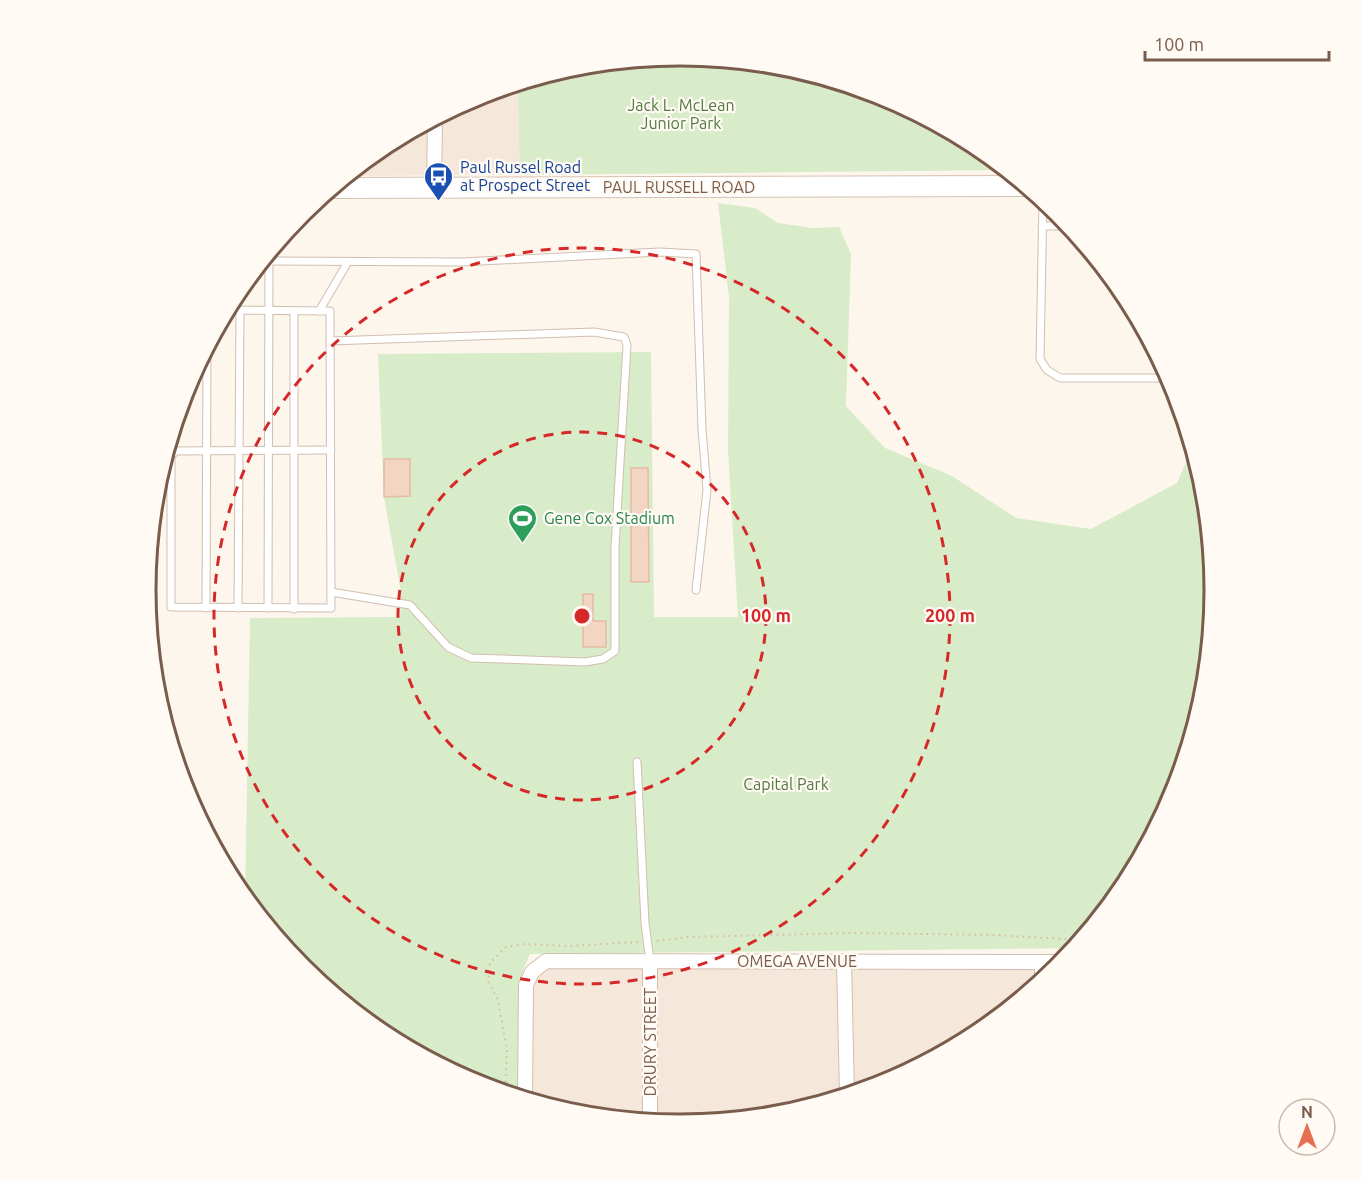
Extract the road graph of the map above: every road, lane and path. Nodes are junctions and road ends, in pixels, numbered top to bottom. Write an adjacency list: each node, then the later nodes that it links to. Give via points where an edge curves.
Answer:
1 (435, 127): 3 (street)
2 (1013, 185): 3 (street, PAUL RUSSELL ROAD)
3 (434, 188): 4 (street, PAUL RUSSELL ROAD)
4 (343, 189)
5 (1043, 212): 6 (lane)
6 (1042, 226): 7 (lane); 17 (lane, via 1040,359 1047,370 1060,378)
7 (1057, 226)
8 (272, 261): 9 (lane)
9 (348, 262): 14 (lane); 25 (lane, via 696,254 707,490)
10 (269, 265): 12 (lane)
11 (240, 310): 12 (lane); 23 (lane)
12 (269, 311): 13 (lane); 18 (lane)
13 (294, 311): 14 (lane); 19 (lane)
14 (319, 311): 15 (lane, via 330,311)
15 (330, 341): 20 (lane); 26 (lane, via 594,332 624,338 627,345 615,547 615,651 603,659 585,662 471,658 448,647 410,605)
16 (207, 366): 22 (lane)
17 (1160, 378)
18 (268, 450): 19 (lane); 23 (lane); 29 (lane)
19 (294, 450): 20 (lane); 30 (lane)
20 (331, 450): 26 (lane)
21 (175, 451): 22 (lane)
22 (206, 451): 23 (lane); 27 (lane)
23 (239, 451): 28 (lane)
24 (169, 474): 27 (lane, via 171,607)
25 (696, 590)
26 (331, 592): 30 (lane, via 331,608)
27 (206, 608): 28 (lane)
28 (238, 608): 29 (lane)
29 (268, 608): 30 (lane)
30 (294, 609)
31 (637, 762): 32 (lane)
32 (650, 961): 33 (street, OMEGA AVENUE); 38 (street, OMEGA AVENUE, via 546,961 532,972 526,985); 39 (street, DRURY STREET)
33 (844, 961): 34 (street, OMEGA AVENUE); 37 (street)
34 (1042, 962): 35 (street, OMEGA AVENUE); 36 (street)
35 (1050, 962)
36 (1042, 970)
37 (847, 1088)
38 (525, 1091)
39 (650, 1114)

